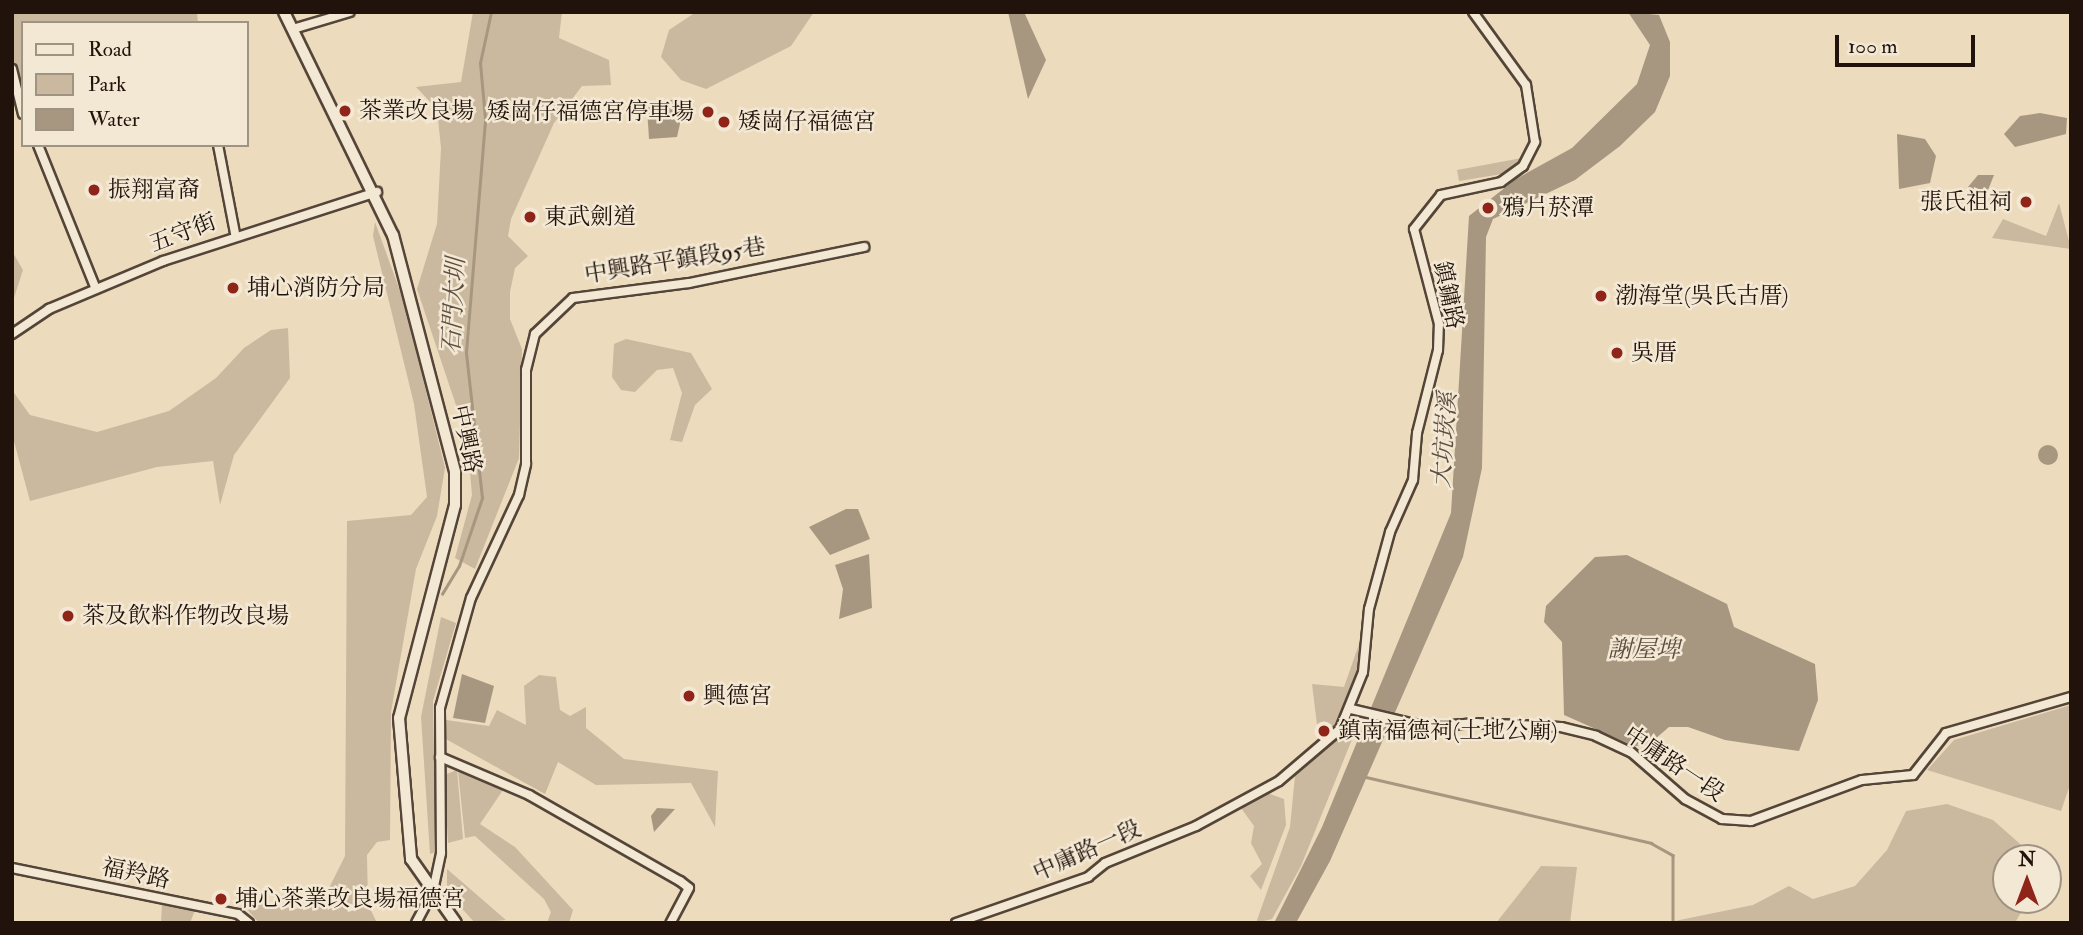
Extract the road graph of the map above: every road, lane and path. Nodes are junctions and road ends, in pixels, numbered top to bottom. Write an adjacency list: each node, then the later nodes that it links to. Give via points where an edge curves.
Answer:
1 (284, 12): 4 (street, 中興路)
2 (350, 12): 4 (street)
3 (1473, 12): 15 (street, 鎮鏞路, via 1526,85 1535,142 1523,166 1501,182 1441,195 1414,229 1439,324 1438,350 1417,433 1413,480 1390,532)
4 (293, 29): 9 (street, 中興路)
5 (12, 69): 6 (street)
6 (18, 105)
7 (39, 147): 12 (street)
8 (218, 147): 10 (street)
9 (377, 192): 10 (street, 五守街); 18 (street, 中興路, via 455,472 455,505 399,718 405,832 411,859)
10 (235, 233): 12 (street, 五守街)
11 (864, 247): 16 (street, 中興路平鎮段95巷, via 689,283 573,298 535,334 526,370 524,474 471,598 440,708)
12 (96, 289): 13 (street, 五守街)
13 (12, 334)
14 (2071, 697): 15 (street, 中庸路一段, via 1946,733 1913,775 1862,780 1751,821 1722,819 1685,799 1631,752 1595,736 1561,727 1394,724)
15 (1351, 709): 23 (street, 中庸路一段, via 1328,745 1220,814 1105,863 1088,877)
16 (440, 757): 18 (street, 中興路平鎮段95巷, via 441,853); 22 (street, via 529,795 689,888)
17 (12, 868): 19 (street, 福羚路, via 238,914)
18 (433, 891): 20 (street); 21 (street, 中興路)
19 (249, 923)
20 (416, 923)
21 (456, 923)
22 (670, 923)
23 (956, 923)

